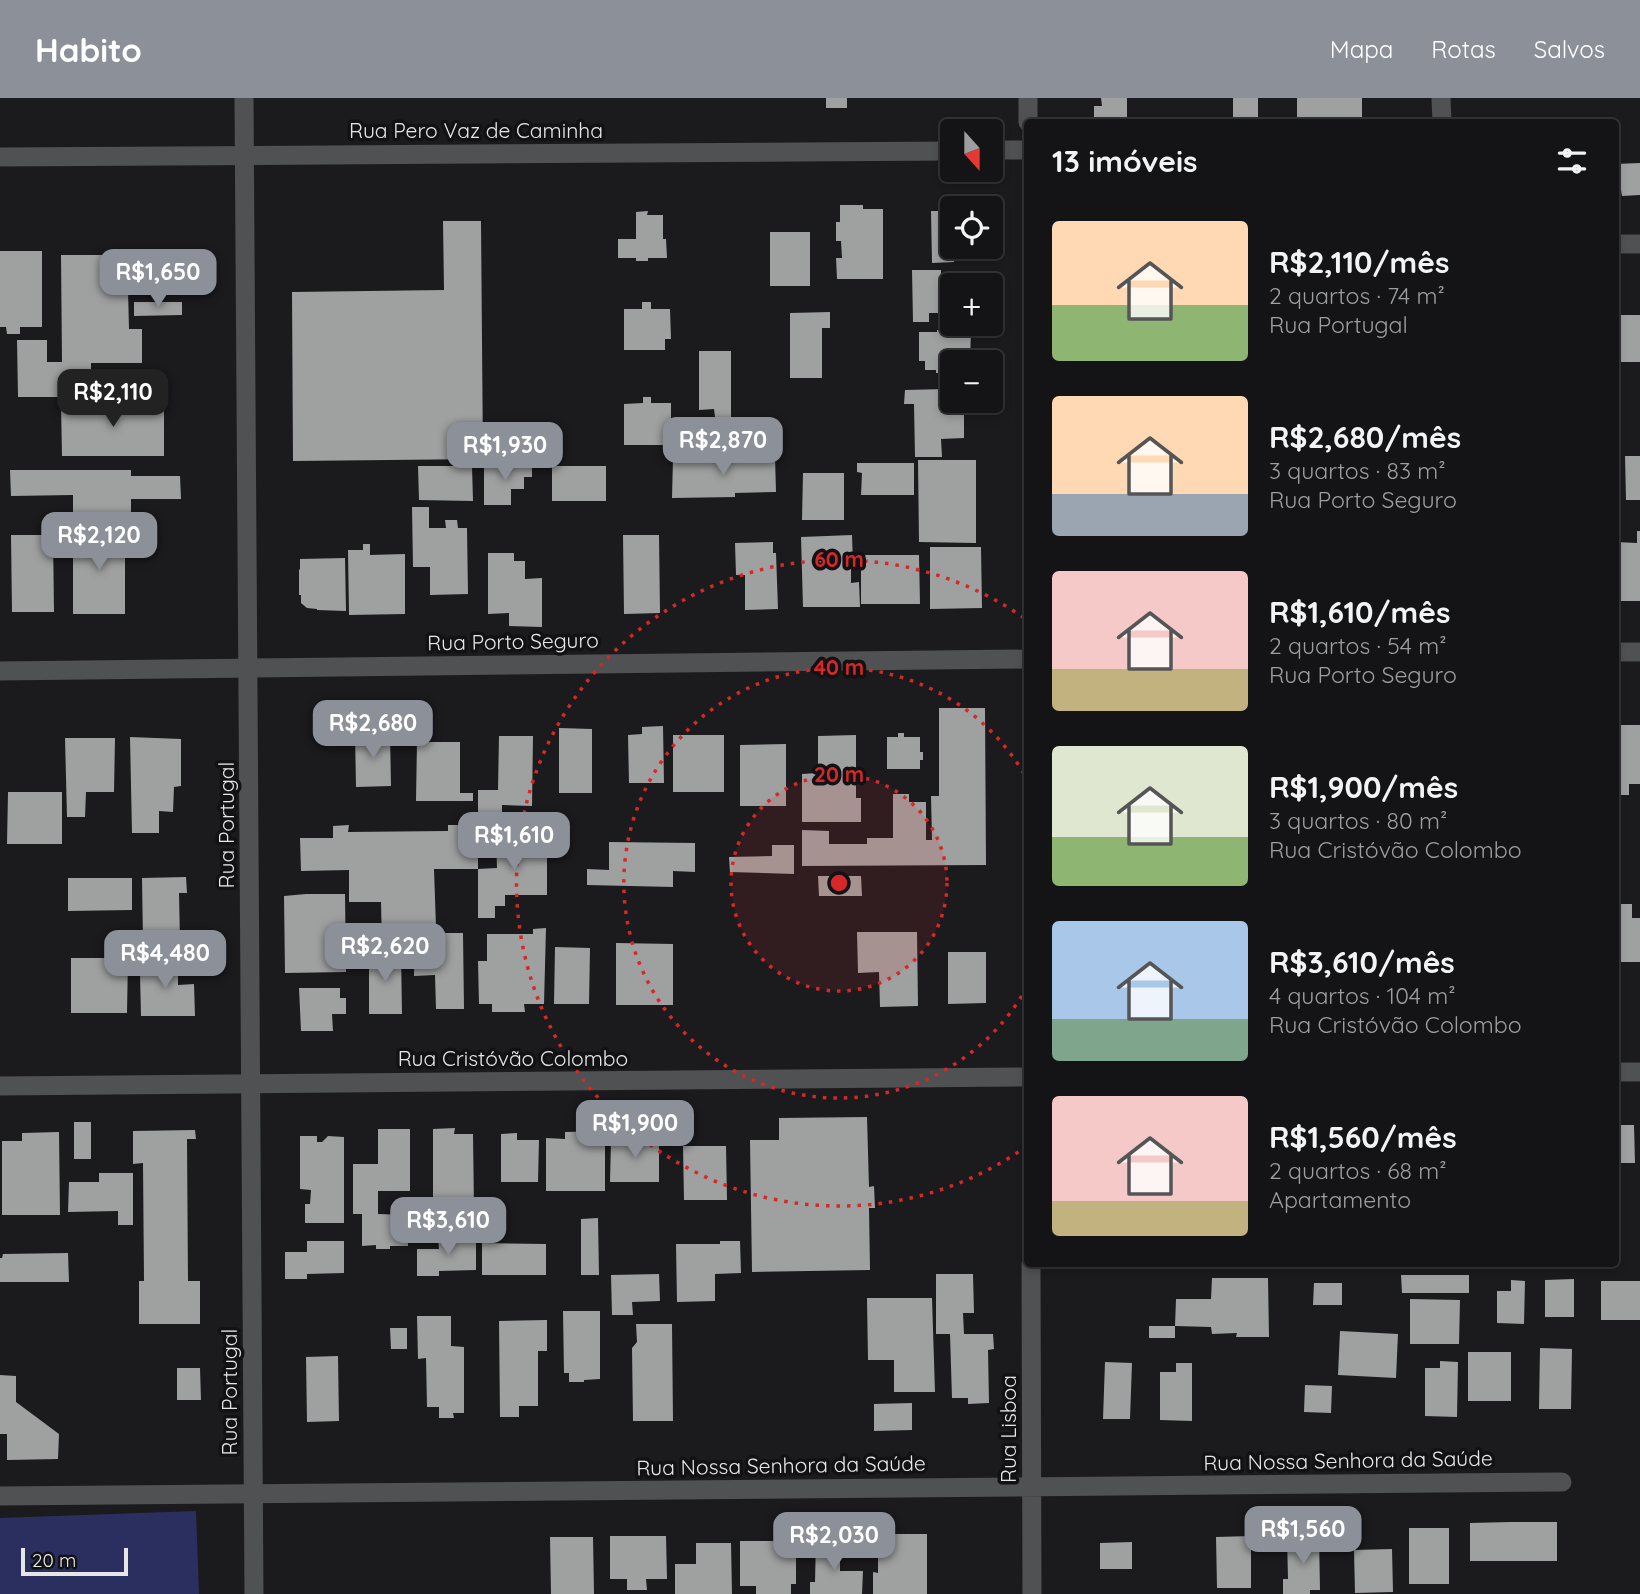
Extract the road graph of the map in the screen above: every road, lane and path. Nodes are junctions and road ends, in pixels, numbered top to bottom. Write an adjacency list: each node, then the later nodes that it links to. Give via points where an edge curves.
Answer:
1 (244, 98): 9 (street, Rua Portugal)
2 (1028, 98): 4 (street)
3 (1441, 98): 5 (street)
4 (1028, 119)
5 (1442, 119)
6 (1003, 150): 7 (street)
7 (1024, 150)
8 (940, 151): 9 (street, Rua Pero Vaz de Caminha)
9 (245, 156): 10 (street, Rua Pero Vaz de Caminha); 16 (street, Rua Portugal)
10 (0, 157)
11 (1619, 244): 12 (street)
12 (1640, 244)
13 (1619, 652): 14 (street)
14 (1640, 652)
15 (1024, 659): 16 (street, Rua Porto Seguro)
16 (248, 668): 17 (street, Rua Porto Seguro); 21 (street, Rua Portugal)
17 (0, 671)
18 (1619, 1072): 19 (street)
19 (1640, 1072)
20 (1024, 1077): 21 (street, Rua Cristóvão Colombo)
21 (251, 1084): 22 (street, Rua Cristóvão Colombo); 26 (street, Rua Portugal)
22 (0, 1086)
23 (1031, 1267): 25 (street, Rua Lisboa)
24 (1562, 1482): 25 (street, Rua Nossa Senhora da Saúde)
25 (1032, 1487): 26 (street, Rua Nossa Senhora da Saúde); 29 (street, Rua Lisboa)
26 (254, 1494): 27 (street, Rua Nossa Senhora da Saúde); 28 (street, Rua Portugal)
27 (0, 1496)
28 (254, 1594)
29 (1032, 1594)

